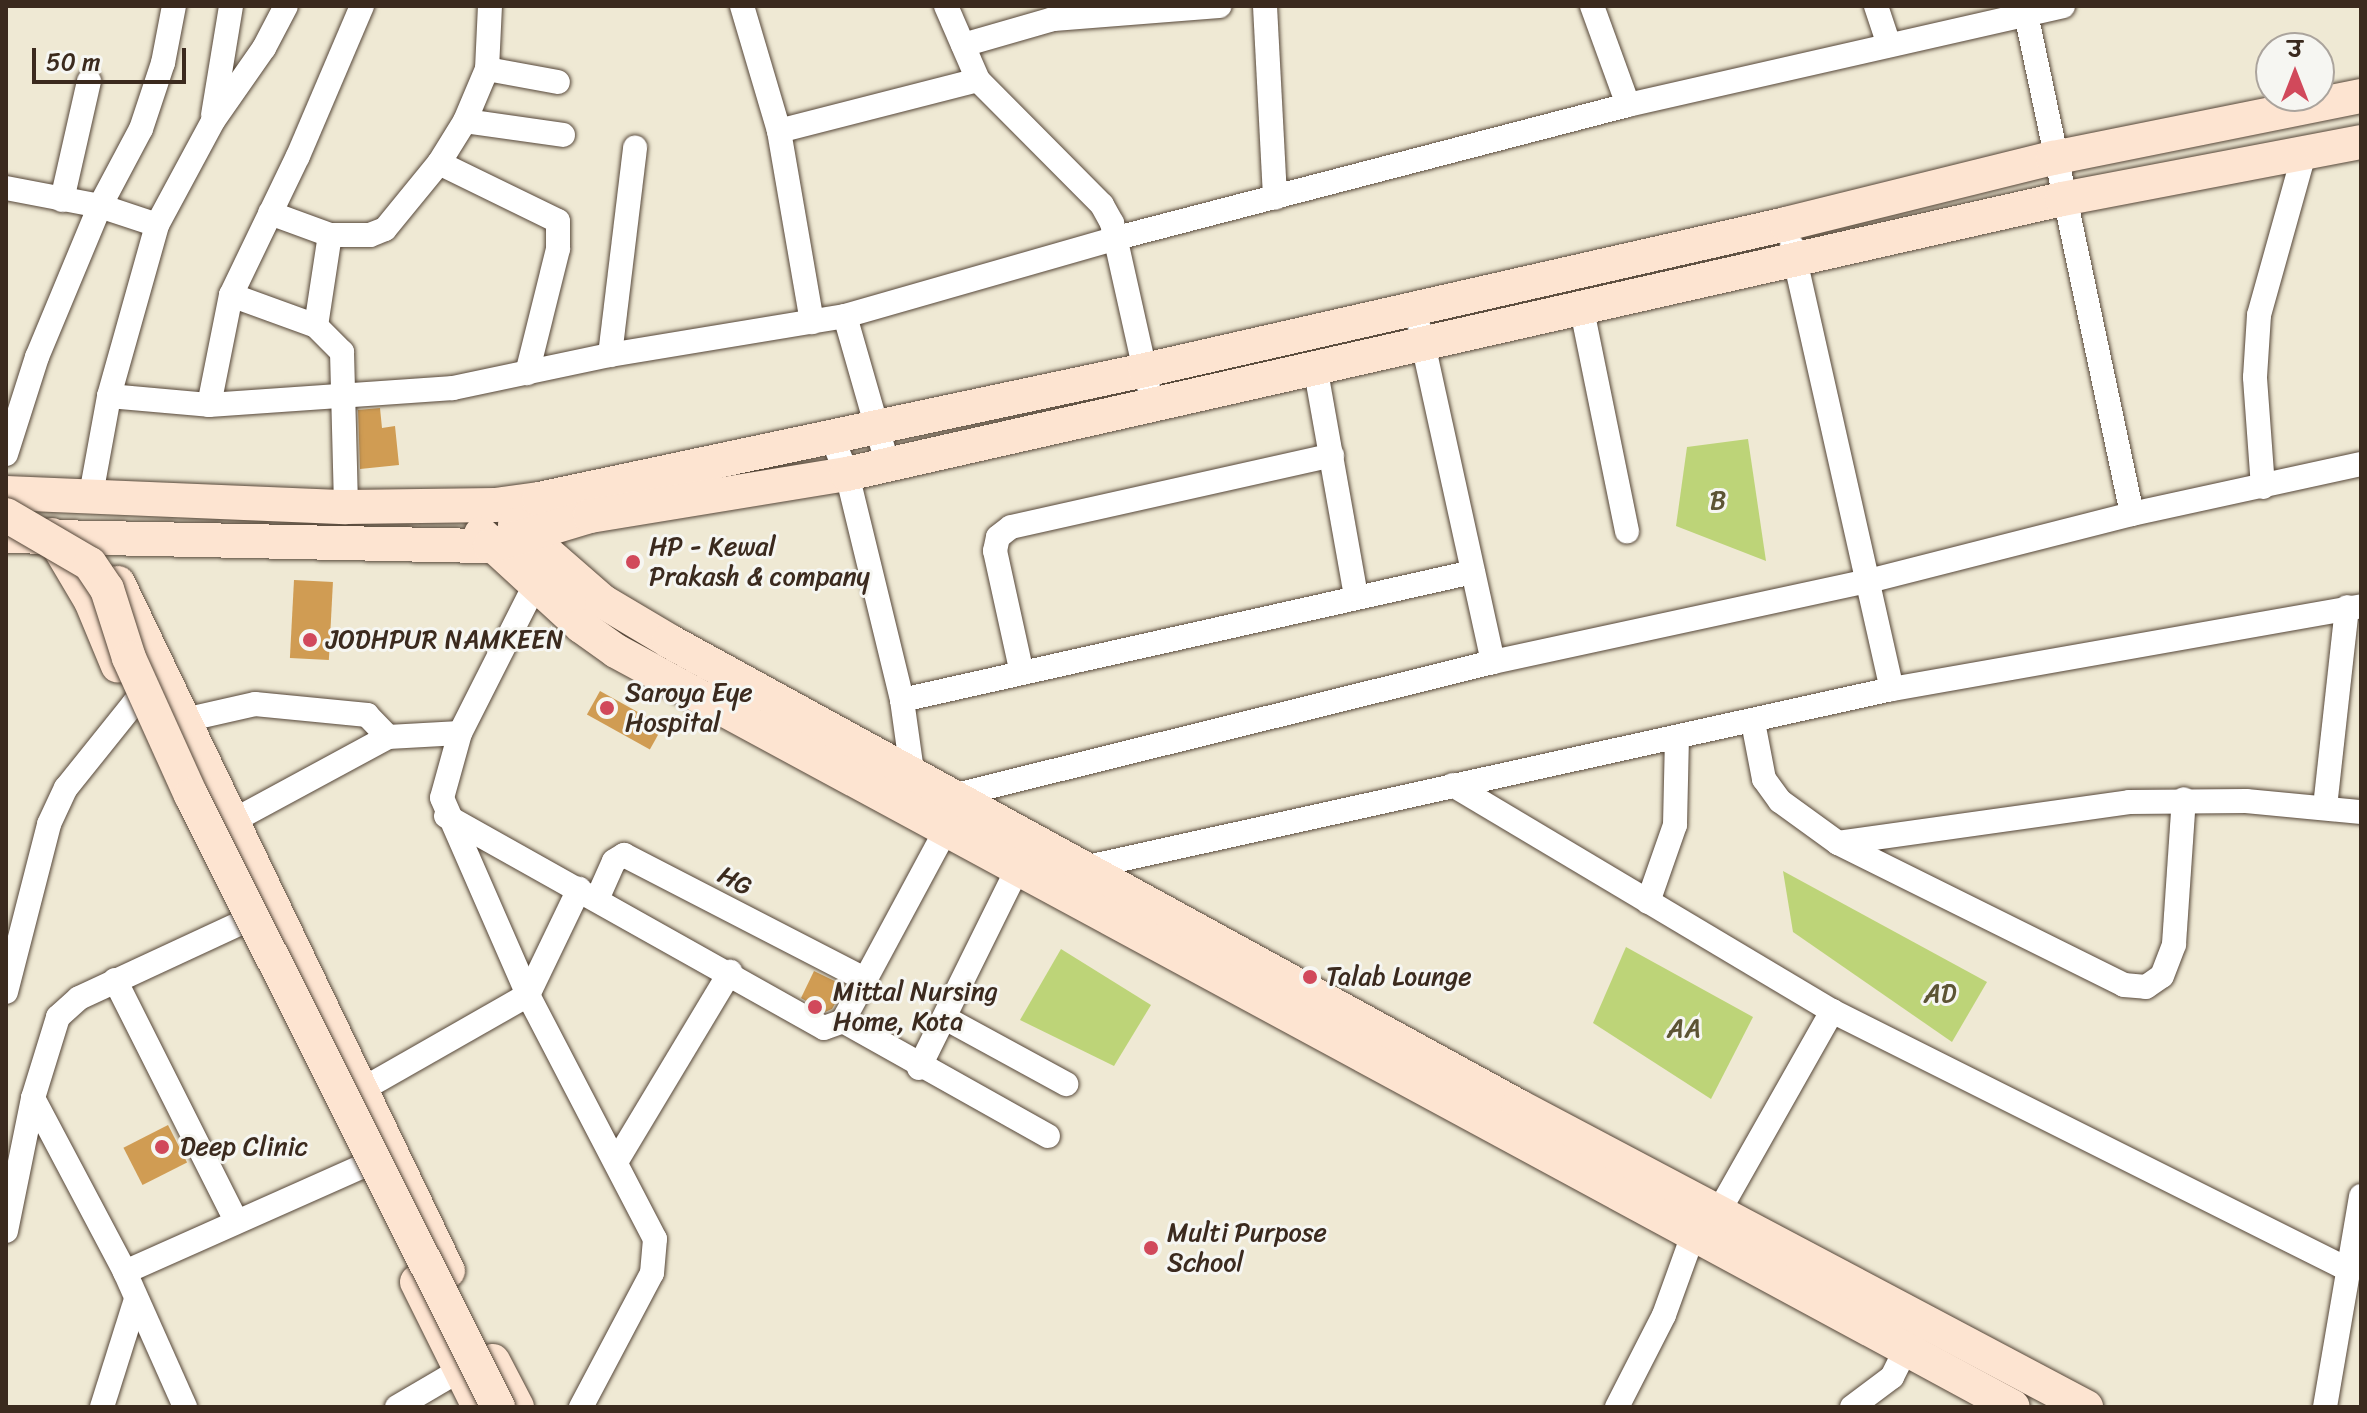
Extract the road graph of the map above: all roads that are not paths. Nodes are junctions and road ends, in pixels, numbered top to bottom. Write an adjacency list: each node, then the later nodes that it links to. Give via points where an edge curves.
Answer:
1 (174, 6): 36 (street, via 163,63 141,129)
2 (231, 6): 23 (street)
3 (286, 6): 23 (street)
4 (362, 6): 37 (street)
5 (490, 6): 17 (street)
6 (742, 6): 25 (street)
7 (946, 6): 15 (street)
8 (1219, 6): 13 (street)
9 (1265, 6): 33 (street)
10 (1876, 6): 16 (street)
11 (2063, 6): 14 (street)
12 (1597, 7): 22 (street)
13 (1050, 13): 15 (street)
14 (2026, 14): 16 (street); 30 (street)
15 (963, 45): 18 (street)
16 (1889, 45): 22 (street)
17 (487, 69): 20 (street); 24 (street)
18 (978, 80): 25 (street); 41 (street, via 1102,205)
19 (89, 81): 35 (street)
20 (558, 82)
21 (2361, 96): 30 (street)
22 (1628, 105): 33 (street)
23 (213, 121): 39 (street)
24 (465, 121): 26 (street); 31 (street)
25 (779, 131): 47 (street)
26 (563, 135)
27 (2361, 142): 29 (street)
28 (635, 148): 50 (street)
29 (2304, 154): 34 (street); 65 (street, via 2259,315 2255,377)
30 (2053, 158): 34 (street); 38 (street)
31 (439, 163): 40 (street, via 385,229 370,235); 53 (street, via 558,221 558,249)
32 (6, 188): 35 (street)
33 (1275, 198): 41 (street)
34 (2062, 199): 42 (street); 71 (street)
35 (62, 200): 36 (street)
36 (100, 206): 39 (street); 60 (street, via 37,357)
37 (270, 213): 40 (street); 43 (street)
38 (1786, 224): 42 (street); 44 (street)
39 (157, 225): 54 (street)
40 (330, 235): 48 (street)
41 (1117, 238): 46 (street); 52 (street)
42 (1796, 258): 45 (street); 78 (street)
43 (231, 295): 48 (street); 56 (street)
44 (1415, 308): 49 (street); 52 (street)
45 (1582, 310): 49 (street); 72 (street)
46 (845, 316): 47 (street); 58 (street)
47 (812, 322): 50 (street)
48 (316, 326): 55 (street, via 342,352)
49 (1423, 343): 51 (street); 77 (street)
50 (610, 355): 53 (street)
51 (1315, 366): 57 (street); 61 (street)
52 (1145, 370): 57 (street); 58 (street)
53 (527, 373): 55 (street, via 453,388)
54 (109, 396): 56 (street); 66 (street)
55 (345, 399): 56 (street); 70 (street)
56 (209, 405)
57 (1152, 406): 62 (street)
58 (878, 428): 59 (street); 62 (street)
59 (833, 440): 64 (street); 67 (street)
60 (6, 454)
61 (1332, 455): 80 (street); 83 (street, via 1011,527 998,537 995,551)
62 (887, 462): 64 (street)
63 (2361, 464): 65 (street)
64 (847, 474): 76 (street, via 628,509); 86 (street)
65 (2263, 487): 71 (street)
66 (90, 500): 68 (street); 70 (street); 74 (street)
67 (495, 505): 69 (street); 76 (street)
68 (13, 506): 73 (street); 139 (street, bridge, via 90,564 107,589 129,658 191,795)
69 (460, 506): 70 (street); 75 (street)
70 (346, 507)
71 (2132, 514): 78 (street)
72 (1627, 531)
73 (53, 537): 74 (street); 87 (street, via 91,601)
74 (98, 540): 75 (street); 84 (street)
75 (490, 546): 76 (street); 79 (street)
76 (538, 546): 79 (street); 93 (street, via 602,601)
77 (1473, 572): 80 (street); 82 (street)
78 (1869, 581): 82 (street); 85 (street)
79 (534, 586): 90 (street); 97 (street, via 616,651)
80 (1356, 597): 83 (street)
81 (2354, 607): 85 (street); 96 (street)
82 (1493, 662): 97 (street)
83 (1021, 669): 86 (street)
84 (163, 679): 87 (street); 88 (street)
85 (1892, 689): 89 (street)
86 (902, 700): 93 (street)
87 (134, 703): 107 (street); 111 (street, via 88,756 49,824)
88 (180, 721): 91 (street, via 255,704 299,707 367,715); 100 (street)
89 (1753, 722): 92 (street); 101 (street, via 1764,779)
90 (460, 733): 91 (street); 99 (street, via 445,777)
91 (388, 737): 100 (street)
92 (1677, 738): 94 (street); 105 (street, via 1675,825)
93 (913, 778): 97 (street)
94 (1453, 785): 103 (street); 105 (street)
95 (2184, 799): 96 (street); 101 (street); 101 (street, via 2174,944 2162,976 2146,987 2124,985)
96 (2325, 807): 98 (street)
97 (948, 812): 102 (street); 103 (street); 110 (street)
98 (2361, 812)
99 (446, 816): 104 (street); 112 (street)
100 (229, 823): 106 (street)
101 (1838, 843)
102 (1019, 866): 114 (street); 128 (street)
103 (1083, 868): 125 (street)
104 (589, 893): 108 (street); 110 (street, HG, via 624,855); 112 (street)
105 (1648, 902): 113 (street)
106 (273, 907): 107 (street); 118 (street)
107 (241, 924): 109 (street); 120 (street)
108 (730, 972): 115 (street, via 814,1025 834,1028); 123 (street)
109 (115, 980): 119 (street, via 79,998 58,1017); 126 (street)
110 (866, 980): 115 (street)
111 (6, 992)
112 (528, 995): 118 (street); 123 (street)
113 (1832, 1011): 125 (street); 129 (street)
114 (947, 1019): 116 (street); 117 (street)
115 (843, 1021): 116 (street)
116 (919, 1068): 121 (street)
117 (1066, 1084)
118 (364, 1091): 120 (street); 122 (street)
119 (33, 1098): 127 (street); 130 (street)
120 (332, 1104): 122 (street)
121 (1048, 1136)
122 (376, 1161): 126 (street); 134 (street); 140 (street)
123 (616, 1162): 141 (street, via 646,1216 655,1255 652,1273)
124 (2361, 1196): 129 (street)
125 (1719, 1211): 132 (street)
126 (235, 1219): 130 (street)
127 (6, 1231)
128 (1693, 1235): 133 (street); 142 (street, via 1664,1315)
129 (2349, 1270): 146 (street)
130 (125, 1272): 131 (street)
131 (136, 1299): 135 (street); 136 (street)
132 (1921, 1317): 133 (street); 145 (street)
133 (1907, 1349): 143 (street, via 1892,1377); 144 (street)
134 (460, 1370): 137 (street); 138 (street)
135 (102, 1407)
136 (185, 1407)
137 (397, 1407)
138 (479, 1407)
139 (498, 1407)
140 (517, 1407)
141 (581, 1407)
142 (1617, 1407)
143 (1852, 1407)
144 (2013, 1407)
145 (2086, 1407)
146 (2325, 1407)

